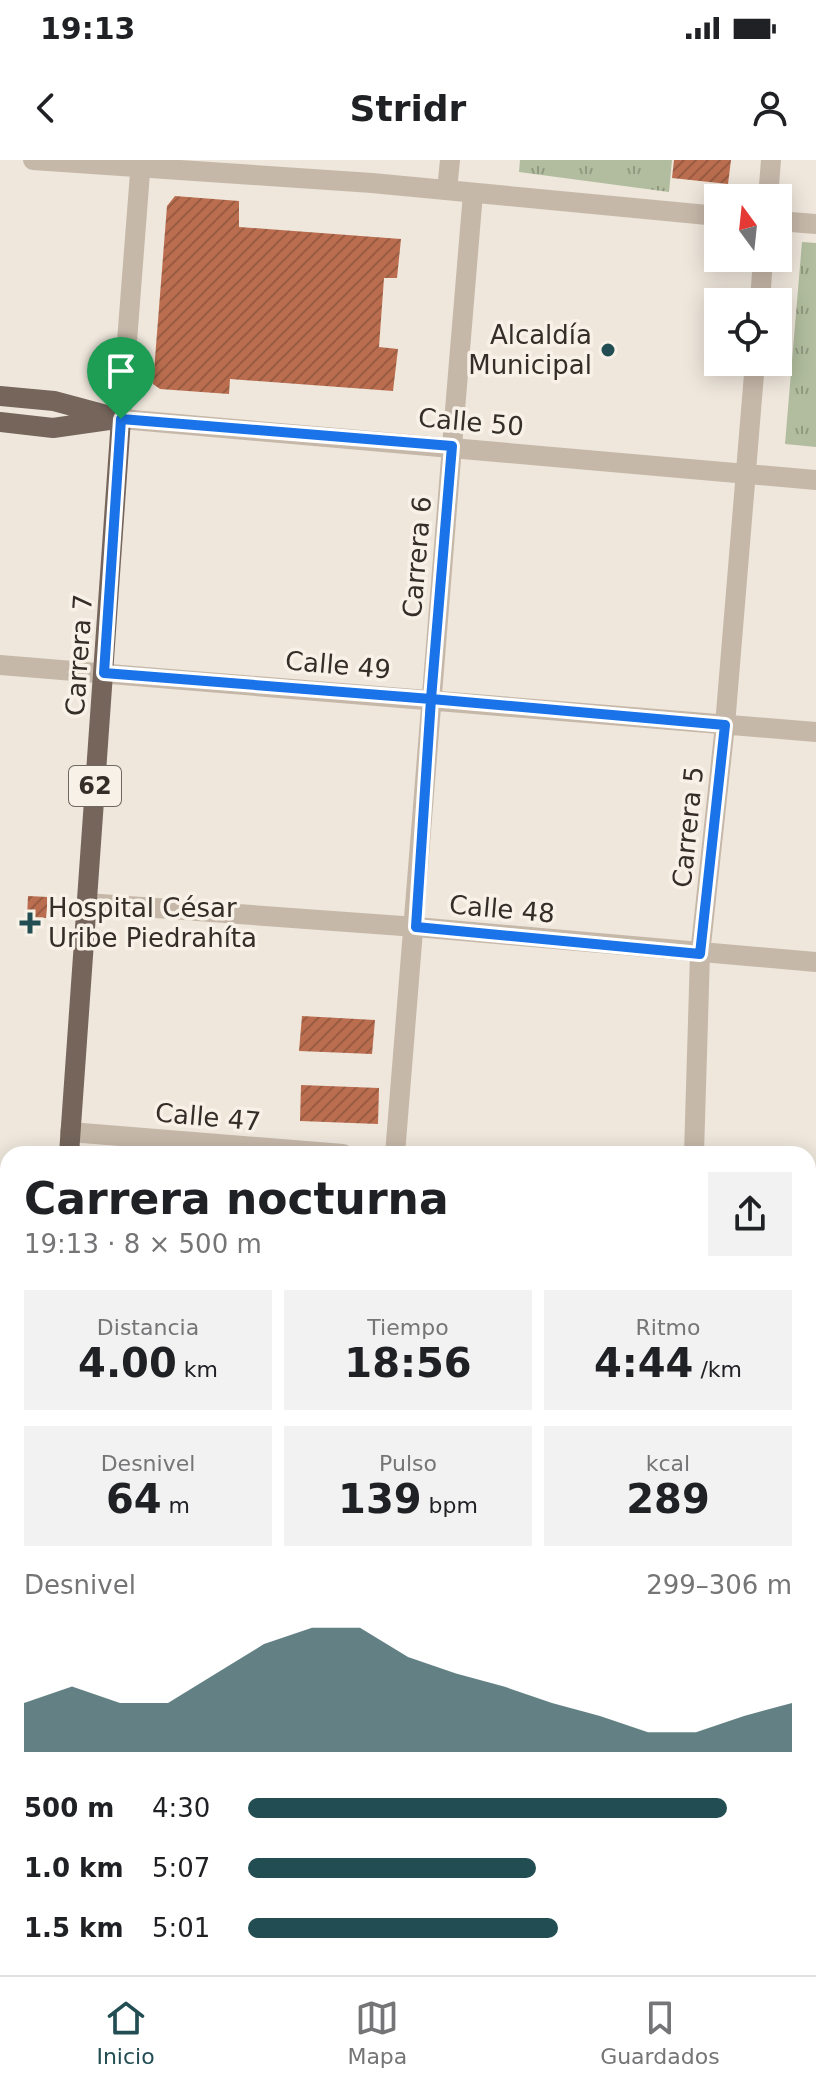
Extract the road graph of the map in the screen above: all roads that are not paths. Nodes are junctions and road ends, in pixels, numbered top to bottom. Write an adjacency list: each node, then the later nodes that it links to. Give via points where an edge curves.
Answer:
1 (33, 160): 4 (street)
2 (450, 160): 6 (street)
3 (771, 160): 5 (street)
4 (141, 165): 6 (street); 13 (street, Carrera 7)
5 (769, 184)
6 (447, 190): 7 (street)
7 (473, 193): 8 (street); 15 (street, Carrera 6)
8 (704, 215)
9 (792, 222): 10 (street)
10 (816, 224)
11 (754, 376): 16 (street, Carrera 5)
12 (0, 396): 13 (main road, Calle 50, via 54,401)
13 (121, 419): 14 (main road, Calle 50, via 53,428); 15 (street, Calle 50); 19 (main road, Carrera 7 / 62)
14 (0, 422)
15 (452, 446): 16 (street, Calle 50); 20 (street, Carrera 6)
16 (747, 473): 17 (street, Calle 50); 21 (street, Carrera 5)
17 (816, 480)
18 (0, 665): 19 (street, Calle 49)
19 (104, 673): 20 (street, Calle 49); 23 (main road, Carrera 7 / 62)
20 (431, 699): 21 (street, Calle 49); 24 (street, Carrera 6)
21 (725, 725): 22 (street, Calle 49); 25 (street, Carrera 5)
22 (816, 732)
23 (87, 903): 24 (street, Calle 48); 27 (main road, Carrera 7 / 62)
24 (416, 927): 25 (street, Calle 48); 30 (street, Carrera 6)
25 (700, 954): 26 (street, Calle 48); 31 (street, Carrera 5)
26 (816, 962)
27 (70, 1132): 28 (main road, Carrera 7 / 62); 29 (street, Calle 47)
28 (69, 1146)
29 (244, 1146)
30 (396, 1146)
31 (694, 1146)

